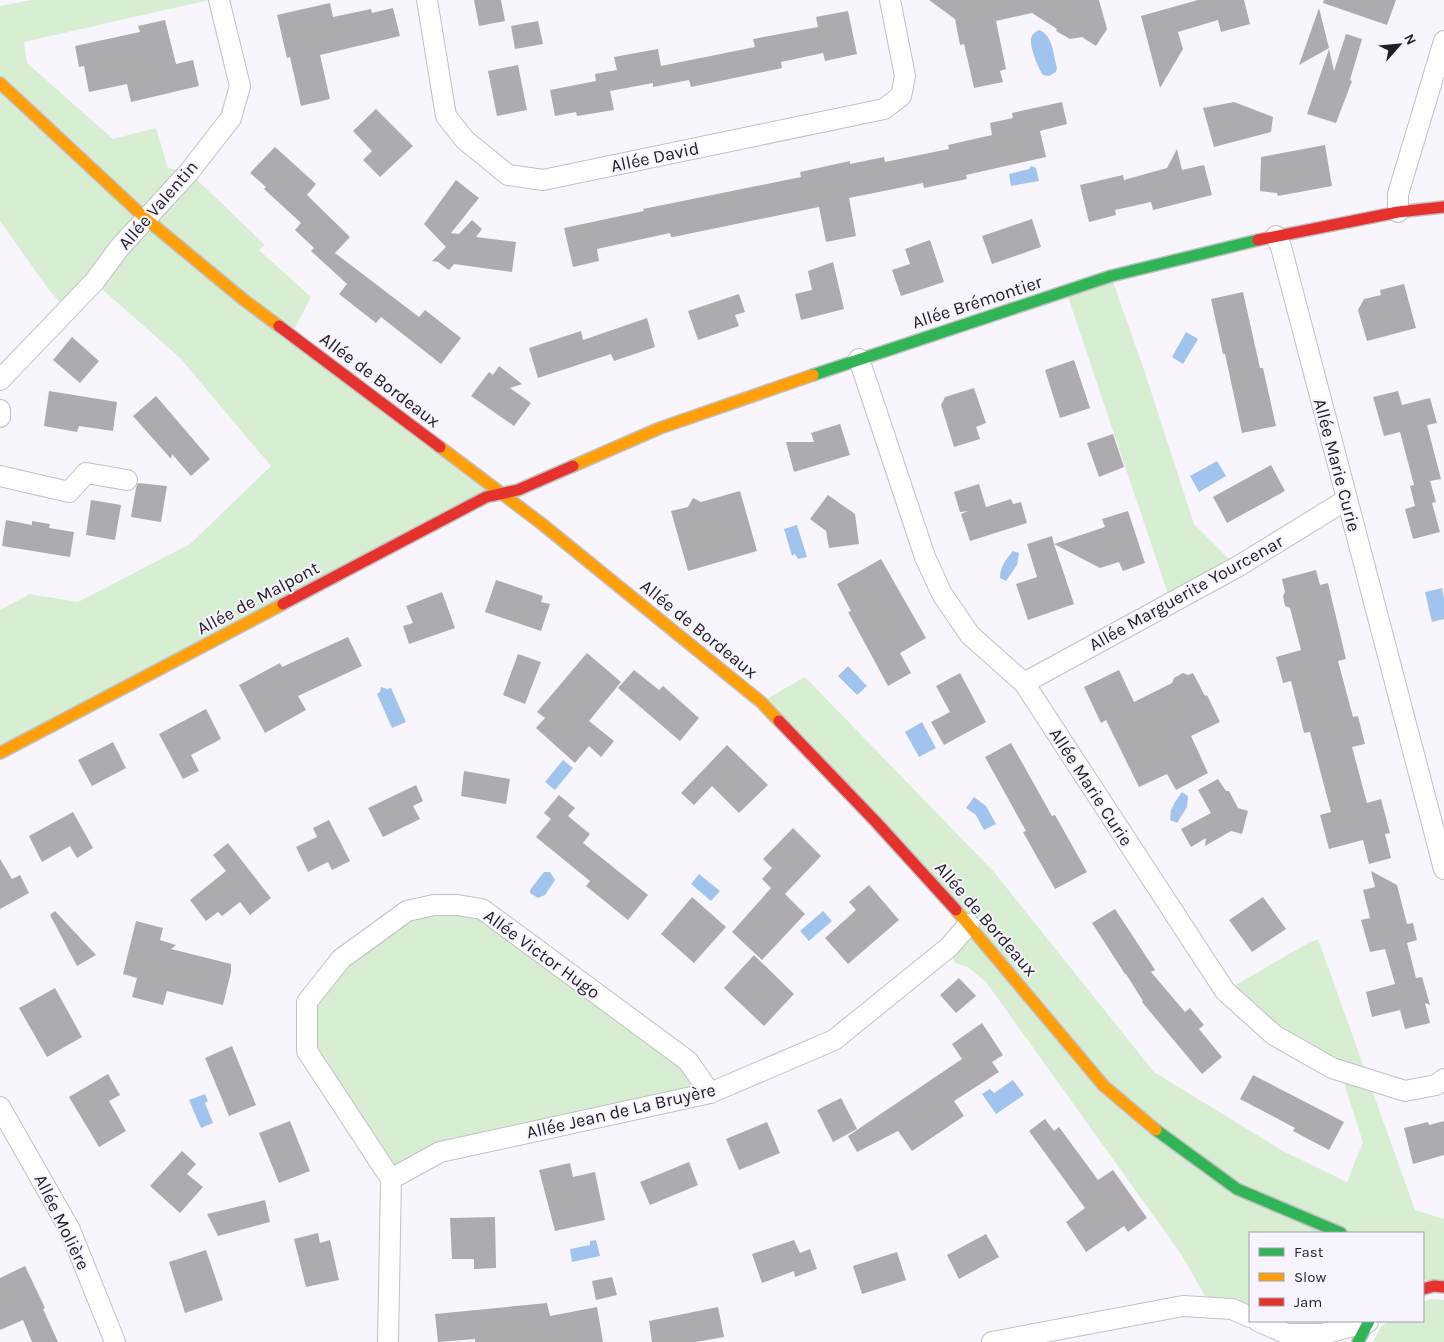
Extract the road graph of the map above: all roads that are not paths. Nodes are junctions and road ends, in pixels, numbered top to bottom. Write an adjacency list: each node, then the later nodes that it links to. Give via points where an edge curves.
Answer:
1 (219, 0): 8 (street, Allée Valentin, via 240,86 231,118 189,172)
2 (427, 0): 3 (street, Allée David, via 446,116 465,140 508,175 543,180 884,109 901,96 904,76)
3 (890, 0)
4 (1444, 41): 7 (street, via 1398,194)
5 (0, 83): 8 (main road, Allée de Bordeaux)
6 (1444, 207): 7 (main road, Allée Brémontier)
7 (1398, 212): 9 (main road, Allée Brémontier)
8 (146, 219): 11 (street, Allée Valentin, via 94,282); 17 (main road, Allée de Bordeaux, via 244,300)
9 (1276, 236): 10 (main road, Allée Brémontier, via 1111,276); 18 (street, Allée Marie Curie)
10 (859, 359): 16 (main road, Allée Brémontier, via 660,428); 19 (street, Allée Marie Curie, via 925,557 942,594 970,635)
11 (0, 380)
12 (0, 410): 13 (street)
13 (0, 417)
14 (0, 476): 15 (street, via 69,492 86,473)
15 (127, 480)
16 (536, 483): 17 (main road, Allée de Malpont)
17 (500, 494): 20 (main road, Allée de Malpont, via 486,497); 22 (main road, Allée de Bordeaux, via 542,524 761,702)
18 (1346, 500): 19 (street, Allée Marguerite Yourcenar, via 1237,567); 21 (street, Allée Marie Curie)
19 (1024, 684): 23 (street, Allée Marie Curie, via 1225,992 1274,1035 1332,1068 1405,1091 1436,1085)
20 (0, 753)
21 (1444, 869)
22 (969, 924): 24 (street, Allée Jean de La Bruyère, via 949,947 834,1040); 27 (main road, Allée de Bordeaux, via 1104,1086 1166,1138 1237,1189)
23 (1444, 1079)
24 (710, 1093): 26 (street, Allée Jean de La Bruyère, via 440,1152); 26 (street, Allée Victor Hugo, via 688,1061 482,909 434,905 407,911 341,959 306,1002 307,1051)
25 (0, 1107): 33 (street, Allée Molière, via 70,1230)
26 (391, 1179): 34 (street)
27 (1338, 1232)
28 (1249, 1317): 32 (street, via 1232,1309 1183,1306)
29 (1260, 1322): 31 (street)
30 (1369, 1322): 31 (street, via 1323,1334); 36 (main road)
31 (1291, 1338)
32 (1017, 1340): 35 (street)
33 (115, 1342)
34 (388, 1342)
35 (992, 1342)
36 (1358, 1342)

